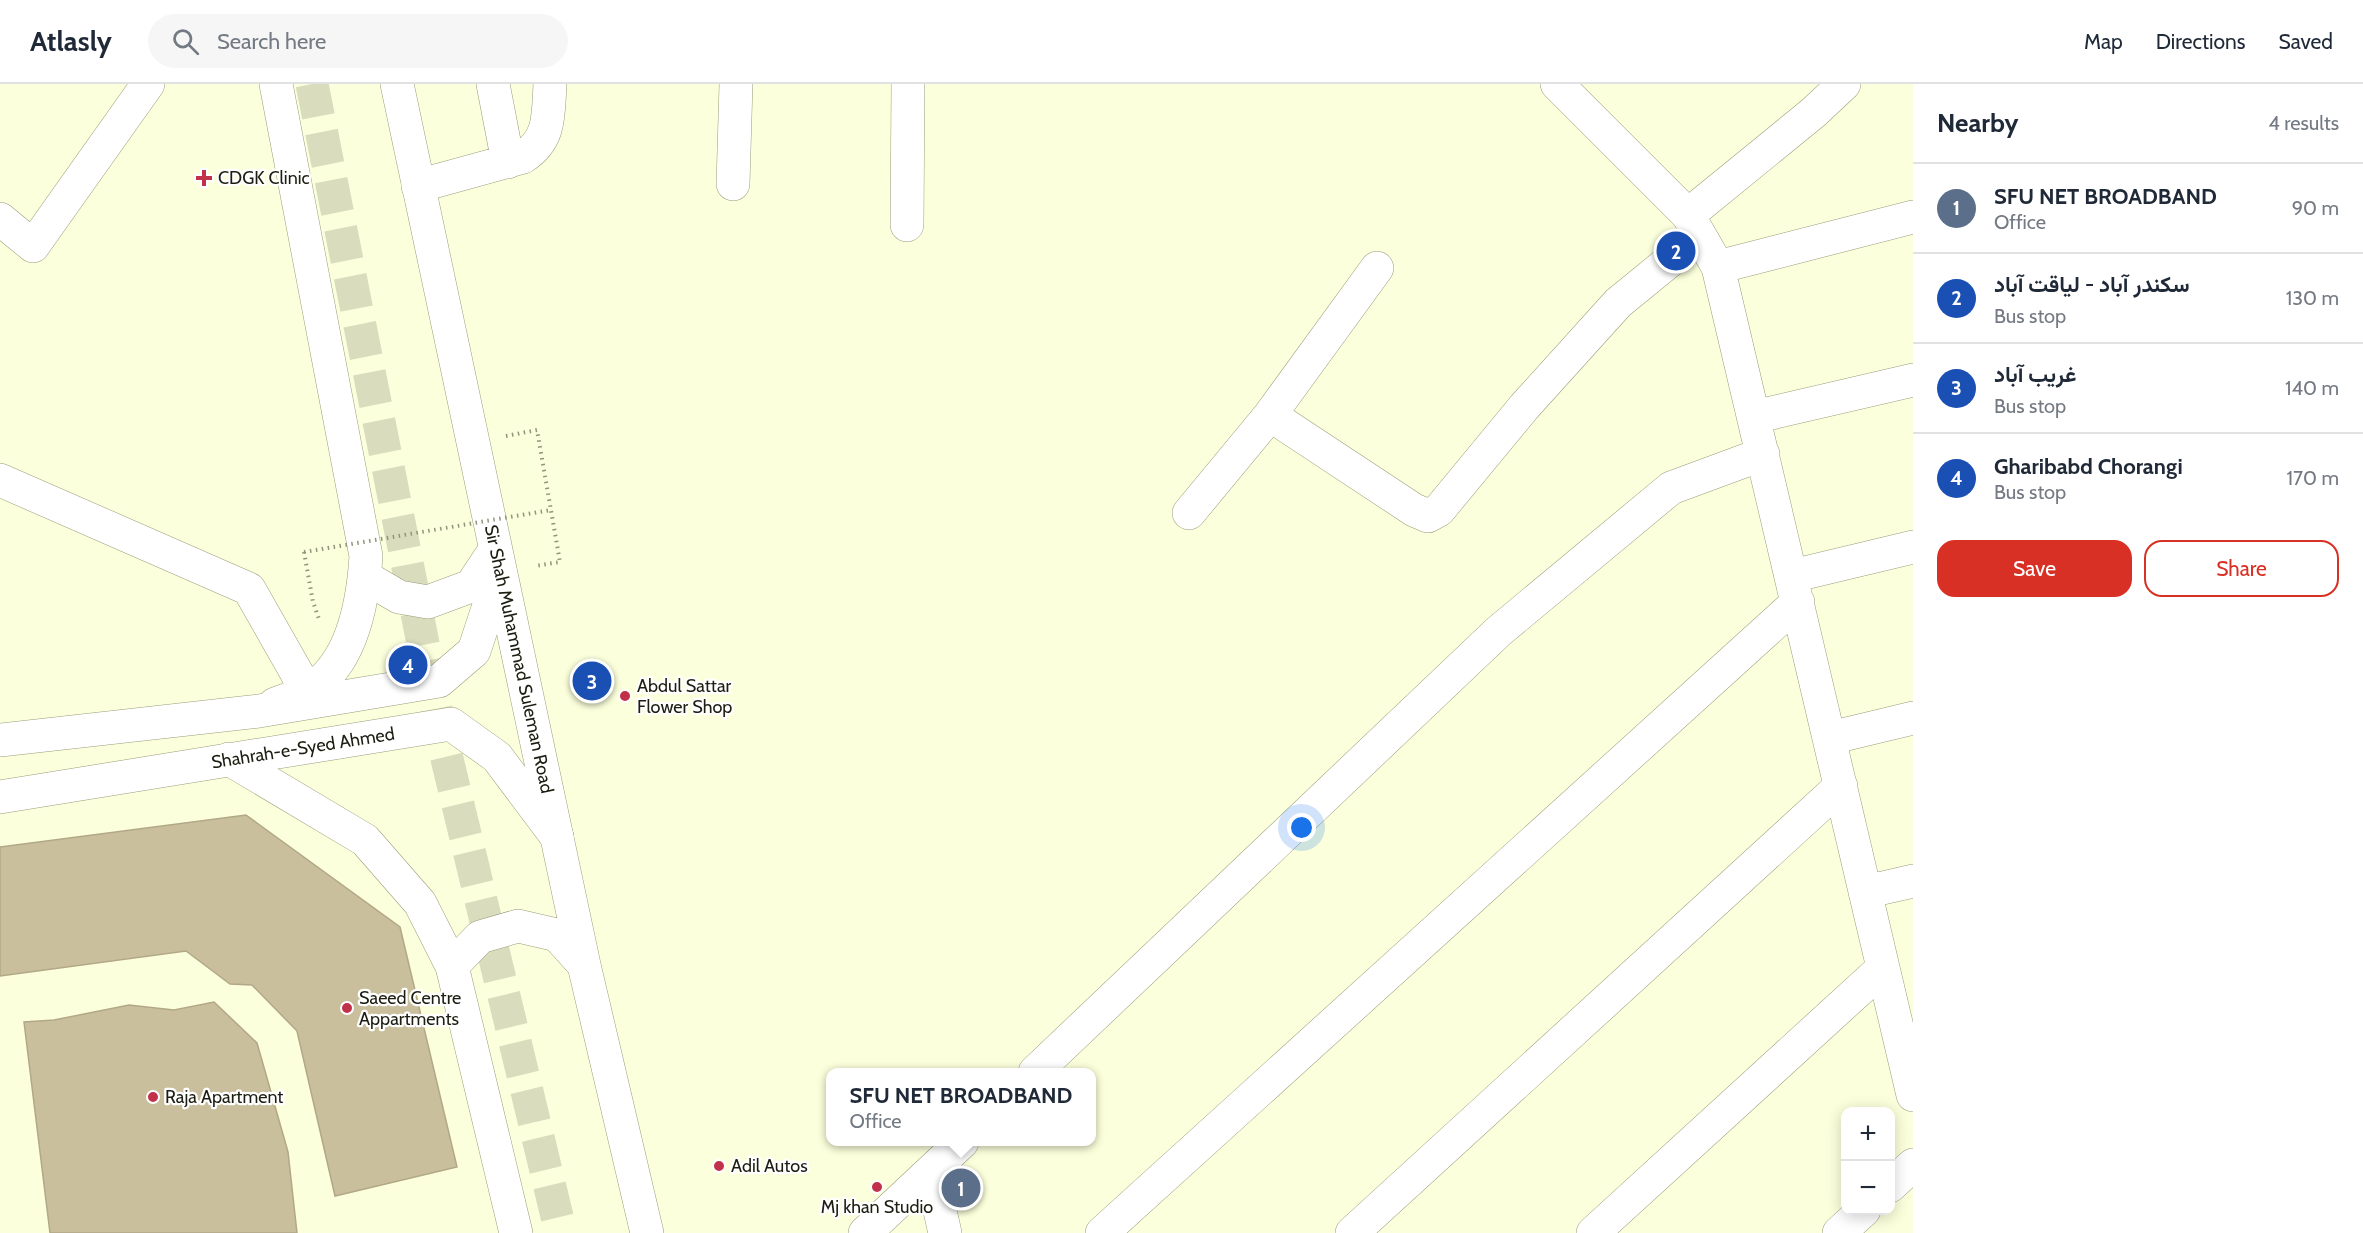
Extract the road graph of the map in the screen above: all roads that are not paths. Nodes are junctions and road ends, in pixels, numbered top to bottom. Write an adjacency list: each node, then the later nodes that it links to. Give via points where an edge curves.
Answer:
1 (148, 84): 14 (main road, via 33,246)
2 (276, 84): 27 (main road, via 357,503 366,556)
3 (397, 84): 12 (main road, Sir Shah Muhammad Suleman Road)
4 (493, 84): 10 (main road)
5 (550, 84): 10 (main road, via 547,127 536,149)
6 (736, 84): 11 (main road)
7 (908, 84): 15 (main road)
8 (1557, 84): 16 (main road)
9 (1844, 84): 16 (main road)
10 (508, 162): 12 (main road)
11 (733, 184)
12 (418, 186): 26 (main road, Sir Shah Muhammad Suleman Road)
13 (1913, 217): 17 (main road)
14 (0, 219)
15 (907, 225)
16 (1694, 225): 17 (main road); 20 (main road, via 1524,407 1439,510 1428,516)
17 (1718, 267): 21 (main road)
18 (1377, 268): 20 (main road)
19 (1913, 380): 21 (main road)
20 (1270, 415): 24 (main road)
21 (1754, 417): 22 (main road)
22 (1763, 454): 28 (main road); 44 (main road, via 1671,488 1499,631)
23 (0, 480): 29 (main road, via 249,589)
24 (1189, 513)
25 (1913, 547): 28 (main road)
26 (498, 561): 27 (main road, via 471,586 428,602 399,597); 30 (main road, via 474,651 439,681); 37 (main road, Sir Shah Muhammad Suleman Road)
27 (365, 578): 29 (main road, via 359,613 336,665)
28 (1795, 589): 32 (main road); 55 (main road)
29 (307, 691): 30 (main road)
30 (259, 711): 33 (main road)
31 (1913, 718): 32 (main road)
32 (1830, 738): 35 (main road)
33 (0, 740)
34 (229, 759): 36 (main road, Shahrah-e-Syed Ahmed); 37 (main road, Shahrah-e-Syed Ahmed, via 451,724 497,757); 41 (main road, via 365,840 420,903)
35 (1841, 786): 39 (main road); 56 (main road)
36 (0, 797)
37 (557, 837): 40 (main road, Sir Shah Muhammad Suleman Road)
38 (1913, 881): 39 (main road)
39 (1865, 892): 42 (main road)
40 (584, 965): 41 (main road, via 557,935 518,926 480,937); 52 (main road, Sir Shah Muhammad Suleman Road)
41 (452, 966): 51 (main road)
42 (1883, 969): 43 (main road); 57 (main road)
43 (1908, 1055): 45 (main road)
44 (1039, 1068)
45 (1913, 1095)
46 (958, 1146): 48 (main road)
47 (1913, 1165): 49 (main road)
48 (931, 1171): 53 (main road); 54 (main road)
49 (1895, 1181)
50 (1859, 1215): 58 (main road)
51 (516, 1233)
52 (647, 1233)
53 (865, 1233)
54 (945, 1233)
55 (1102, 1233)
56 (1352, 1233)
57 (1593, 1233)
58 (1839, 1233)

